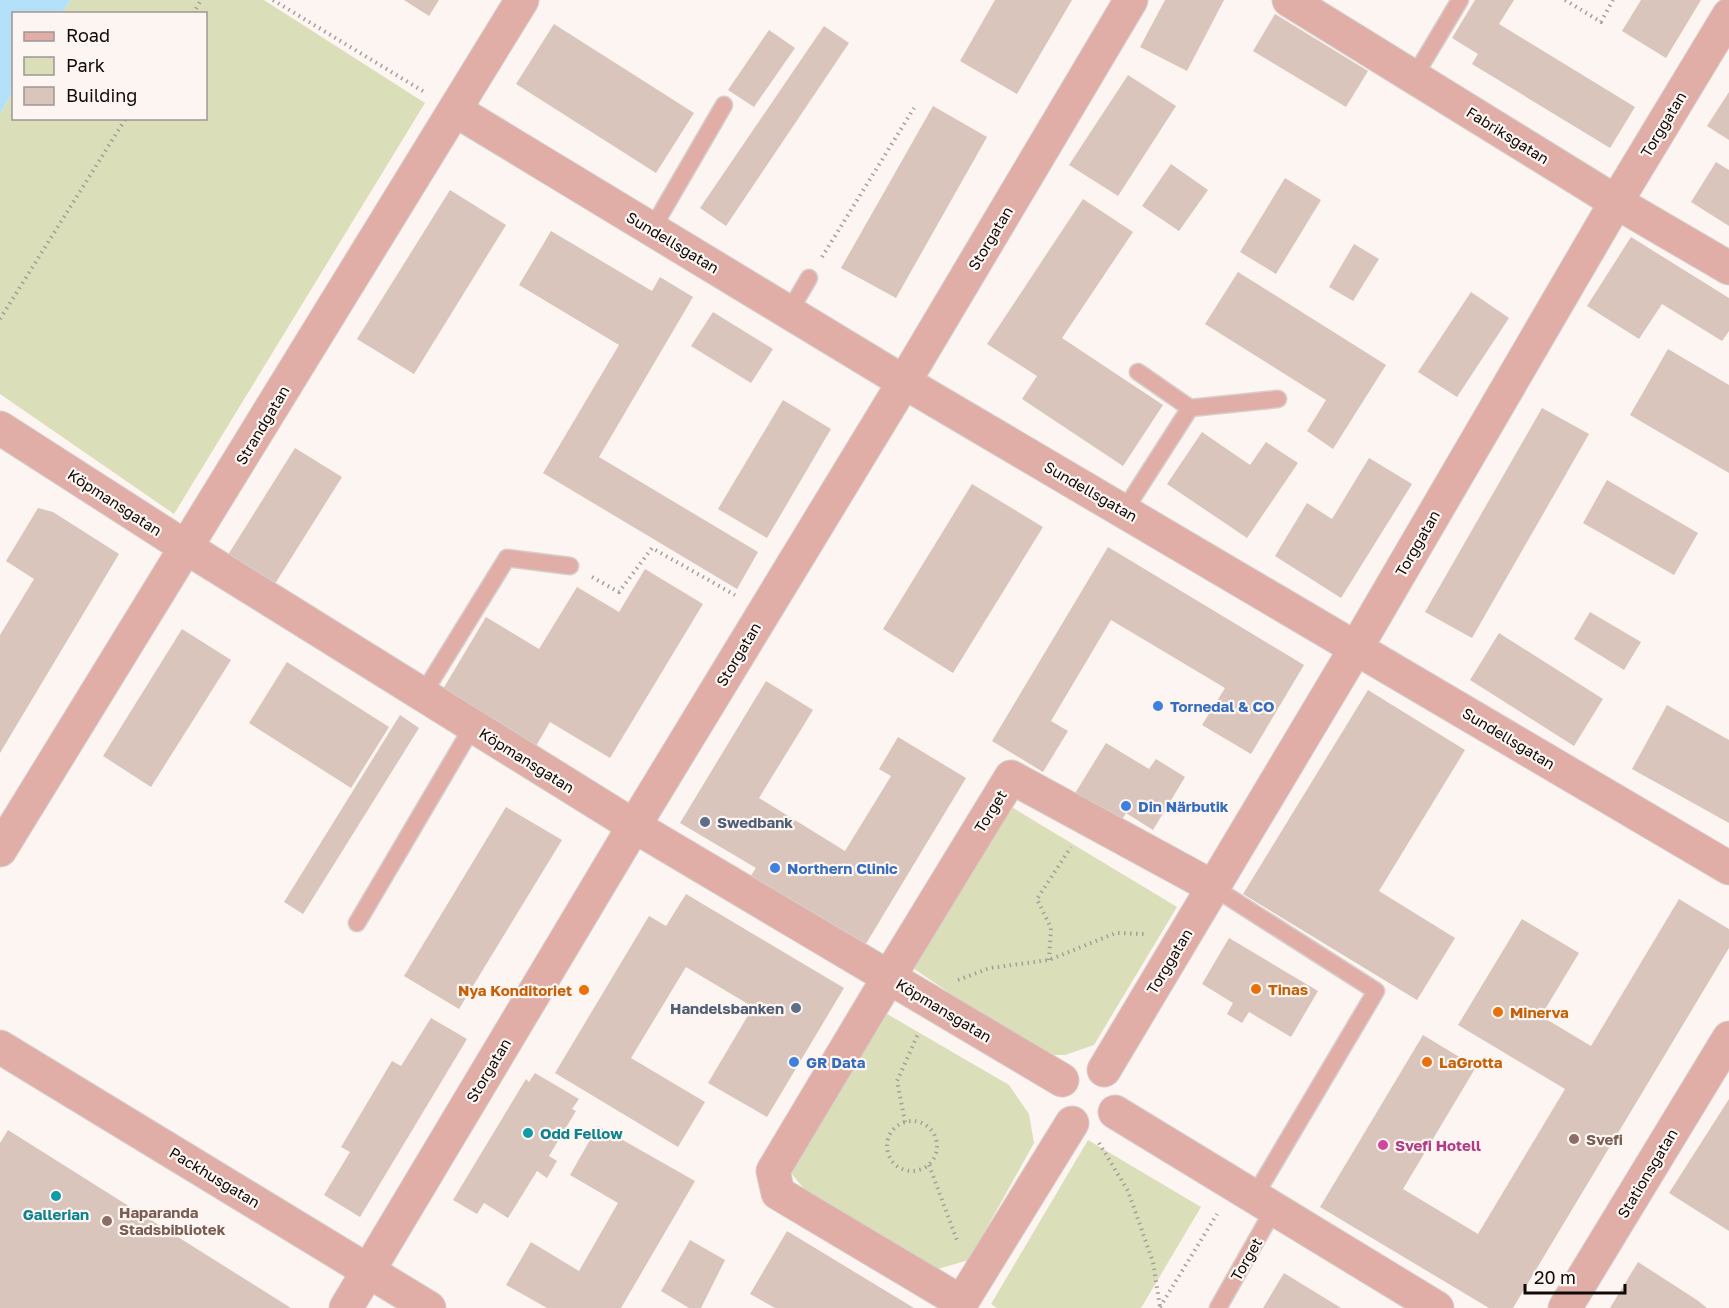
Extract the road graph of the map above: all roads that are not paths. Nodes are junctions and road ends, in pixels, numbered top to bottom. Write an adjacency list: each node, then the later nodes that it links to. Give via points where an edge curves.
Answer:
1 (522, 0): 8 (street, Strandgatan)
2 (1131, 0): 15 (street, Storgatan)
3 (1289, 0): 6 (street, Fabriksgatan)
4 (1460, 0): 6 (lane)
5 (1729, 15): 9 (street, Torggatan)
6 (1414, 77): 9 (street, Fabriksgatan)
7 (724, 105): 10 (lane)
8 (455, 110): 10 (street, Sundellsgatan); 20 (street, Strandgatan)
9 (1616, 202): 11 (street, Fabriksgatan); 22 (street, Torggatan)
10 (652, 229): 13 (street, Sundellsgatan)
11 (1729, 268)
12 (809, 279): 13 (lane)
13 (789, 312): 15 (street, Sundellsgatan)
14 (1138, 372): 17 (lane)
15 (904, 382): 19 (street, Sundellsgatan); 25 (street, Storgatan)
16 (1278, 399): 17 (lane)
17 (1190, 408): 19 (lane)
18 (0, 428): 20 (street, Köpmansgatan)
19 (1124, 511): 22 (street, Sundellsgatan)
20 (187, 548): 23 (street, Köpmansgatan); 26 (street, Strandgatan)
21 (570, 566): 23 (lane, via 507,558)
22 (1356, 648): 27 (street, Sundellsgatan); 28 (street, Torggatan)
23 (423, 694): 24 (street, Köpmansgatan)
24 (474, 726): 25 (street, Köpmansgatan); 29 (lane)
25 (634, 826): 30 (street, Köpmansgatan); 38 (street, Storgatan)
26 (0, 850)
27 (1729, 868)
28 (1213, 887): 30 (street, Torget, via 1011,777); 33 (street, Torggatan); 37 (lane, Torget, via 1376,991)
29 (357, 923)
30 (889, 977): 34 (street, Köpmansgatan); 39 (street, Torget, via 773,1171 778,1193)
31 (1729, 1038): 44 (street, Stationsgatan)
32 (0, 1047): 38 (street, Packhusgatan)
33 (1104, 1070): 34 (street, via 1087,1065 1078,1067); 35 (street, via 1117,1085)
34 (1062, 1080): 36 (street, via 1057,1097 1059,1107)
35 (1115, 1112): 36 (street, via 1099,1126 1080,1127); 37 (street)
36 (1072, 1123): 39 (street)
37 (1264, 1203): 42 (lane, Torget); 43 (street)
38 (369, 1270): 40 (street, Storgatan); 41 (street, Packhusgatan)
39 (963, 1306)
40 (346, 1308)
41 (429, 1308)
42 (1218, 1308)
43 (1437, 1308)
44 (1565, 1308)

